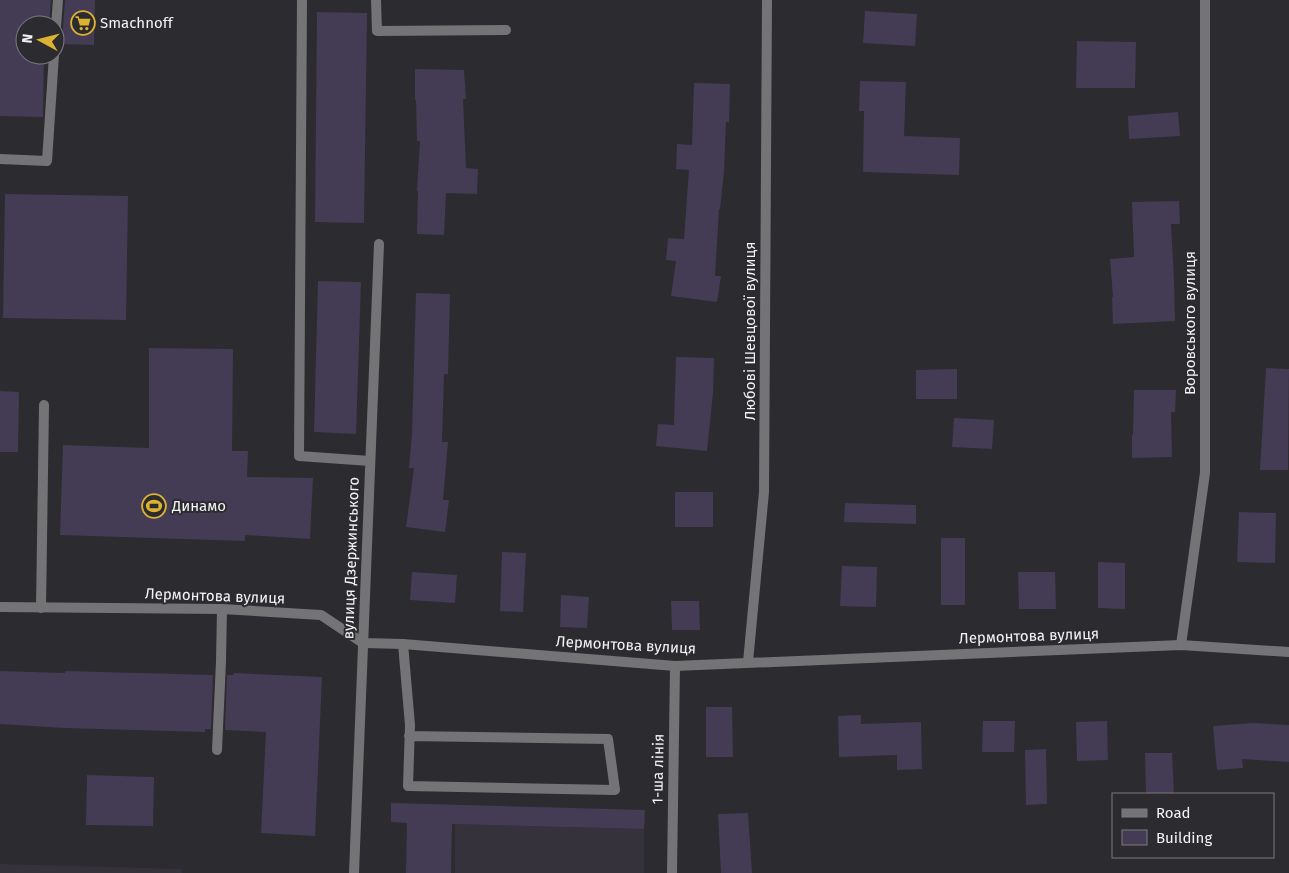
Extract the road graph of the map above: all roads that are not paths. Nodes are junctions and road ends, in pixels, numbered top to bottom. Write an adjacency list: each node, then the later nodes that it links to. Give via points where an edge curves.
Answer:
1 (58, 0): 6 (street)
2 (302, 0): 12 (street, via 299,456)
3 (376, 0): 7 (street, via 377,31)
4 (767, 0): 20 (street, Любові Шевцової вулиця, via 764,492)
5 (1205, 0): 18 (street, Воровського вулиця, via 1205,473)
6 (57, 15)
7 (506, 30)
8 (53, 65): 9 (street, via 47,160)
9 (0, 159)
10 (379, 244): 12 (street, вулиця Дзержинського)
11 (44, 406): 14 (street)
12 (370, 461): 16 (street, вулиця Дзержинського)
13 (0, 607): 14 (street, Лермонтова вулиця)
14 (41, 608): 15 (street, Лермонтова вулиця)
15 (222, 609): 16 (street, Лермонтова вулиця, via 321,615); 23 (street)
16 (363, 643): 17 (street, Лермонтова вулиця); 24 (street, вулиця Дзержинського)
17 (403, 644): 21 (street, Лермонтова вулиця); 22 (street)
18 (1181, 645): 19 (street, Лермонтова вулиця); 20 (street, Лермонтова вулиця)
19 (1289, 652)
20 (748, 662): 21 (street, Лермонтова вулиця)
21 (675, 666): 25 (street, 1-ша лінія)
22 (409, 736): 22 (street, via 408,786 615,790 608,739)
23 (217, 750)
24 (354, 873)
25 (672, 873)

